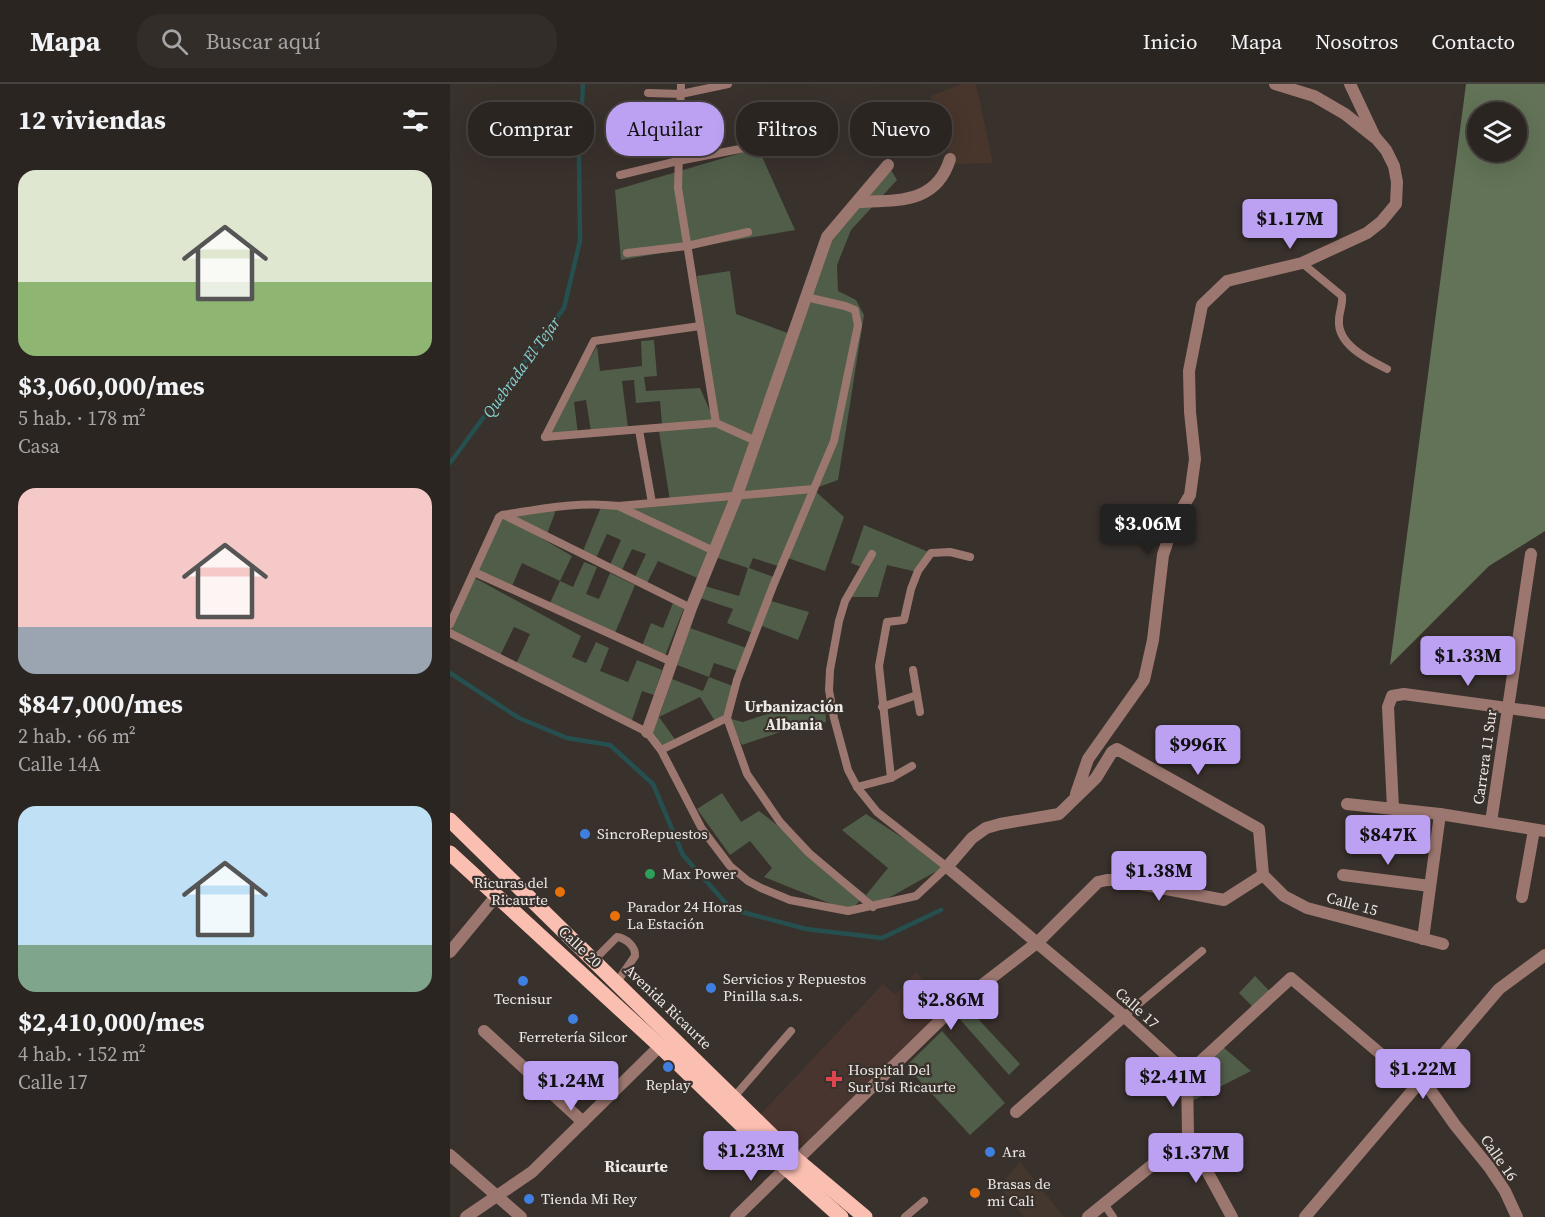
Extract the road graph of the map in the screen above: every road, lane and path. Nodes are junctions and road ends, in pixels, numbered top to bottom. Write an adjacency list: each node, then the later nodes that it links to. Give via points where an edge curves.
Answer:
1 (681, 84): 6 (lane)
2 (728, 84): 6 (lane)
3 (1275, 84): 7 (street, via 1314,96)
4 (1350, 84): 7 (street)
5 (648, 93): 6 (lane)
6 (681, 94): 10 (lane)
7 (1375, 137): 17 (street, via 1394,166 1396,204 1367,233)
8 (736, 150): 10 (lane)
9 (950, 159): 13 (street, via 946,172 921,196)
10 (678, 161): 12 (lane); 15 (lane)
11 (888, 165): 13 (street)
12 (620, 175)
13 (857, 202): 18 (street, via 827,237)
14 (748, 232): 15 (lane)
15 (687, 246): 16 (lane); 19 (lane)
16 (627, 253)
17 (1302, 263): 20 (lane, via 1342,296 1339,321 1341,334 1349,344); 50 (street, via 1227,281 1202,305 1189,371 1195,459 1190,495 1174,522 1163,555 1144,680 1088,759)
18 (806, 297): 23 (street); 24 (lane, via 855,310 858,325 834,441)
19 (700, 326): 21 (lane); 22 (lane, via 594,341 545,437)
20 (1387, 369)
21 (716, 423): 22 (lane); 23 (lane)
22 (639, 430): 26 (lane)
23 (756, 441): 25 (street)
24 (813, 489): 25 (lane); 44 (lane, via 749,648)
25 (737, 496): 26 (lane); 29 (street)
26 (652, 503): 27 (lane)
27 (618, 506): 28 (lane, via 594,504); 29 (lane)
28 (502, 514): 33 (lane); 34 (lane)
29 (714, 551): 34 (street)
30 (872, 554): 49 (lane, via 845,601 830,670 834,718 848,770)
31 (1531, 554): 41 (street, Carrera 11 Sur)
32 (970, 557): 40 (lane, via 931,553 918,571 904,620 887,622 879,666)
33 (474, 572): 35 (lane); 37 (lane)
34 (691, 608): 37 (street)
35 (450, 624)
36 (450, 633): 45 (lane)
37 (672, 663): 45 (street)
38 (913, 670): 39 (lane)
39 (917, 695): 40 (lane); 42 (lane)
40 (882, 707): 48 (lane)
41 (1507, 707): 43 (street); 52 (street, via 1404,694 1392,696 1388,707); 55 (street, Carrera 11 Sur)
42 (920, 712)
43 (1545, 713)
44 (727, 718): 46 (lane); 64 (lane, via 747,774 780,822 809,853)
45 (647, 732): 46 (lane)
46 (661, 750): 64 (lane, via 702,829 730,866 748,881 790,900 848,911)
47 (912, 766): 48 (lane)
48 (891, 778): 49 (lane)
49 (857, 787): 58 (lane, via 877,812)
50 (1075, 798): 58 (street, via 1059,814 986,828); 59 (street, via 1117,749 1259,829)
51 (1347, 804): 52 (street)
52 (1393, 808): 53 (street)
53 (1440, 814): 55 (street); 61 (street)
54 (450, 819): 71 (main road, Avenida Ricaurte)
55 (1491, 822): 56 (street)
56 (1539, 830): 63 (street)
57 (450, 853): 62 (main road, Calle 20)
58 (947, 867): 64 (lane, via 916,896); 66 (street, Calle 17)
59 (1263, 875): 65 (street, Calle 15, via 1284,896 1307,908); 66 (street, via 1224,900 1119,880 1098,882)
60 (1343, 875): 61 (street)
61 (1430, 886): 65 (street)
62 (497, 896): 69 (street); 76 (main road, Calle 20)
63 (1522, 897)
64 (873, 907)
65 (1423, 939): 67 (street, Calle 15)
66 (1038, 942): 73 (street, Calle 17); 84 (street, via 956,1005)
67 (1443, 944)
68 (1202, 951): 73 (lane)
69 (450, 952)
70 (1545, 955): 78 (street, via 1499,989)
71 (594, 960): 72 (main road, Avenida Ricaurte); 72 (lane, via 617,937 633,947 635,956)
72 (617, 982): 79 (main road, Avenida Ricaurte)
73 (1124, 1016): 77 (street, Calle 17); 80 (street)
74 (484, 1031): 81 (street)
75 (791, 1031): 79 (lane)
76 (660, 1046): 81 (street); 84 (main road, Calle 20)
77 (1187, 1074): 78 (street, Calle 16, via 1291,978 1389,1061); 82 (street)
78 (1422, 1078): 97 (street); 98 (street, Calle 16, via 1489,1167)
79 (734, 1097): 84 (main road, Avenida Ricaurte)
80 (1016, 1112)
81 (584, 1122): 85 (street, via 532,1172)
82 (1188, 1136): 87 (street); 96 (street)
83 (450, 1155): 85 (street)
84 (792, 1164): 90 (street); 91 (main road, Calle 20); 92 (main road, Avenida Ricaurte)
85 (498, 1197): 88 (street); 89 (street)
86 (924, 1201): 93 (lane)
87 (1104, 1204): 94 (street); 95 (lane)
88 (466, 1217)
89 (521, 1217)
90 (736, 1217)
91 (841, 1217)
92 (865, 1217)
93 (906, 1217)
94 (1089, 1217)
95 (1113, 1217)
96 (1232, 1217)
97 (1305, 1217)
98 (1517, 1217)

